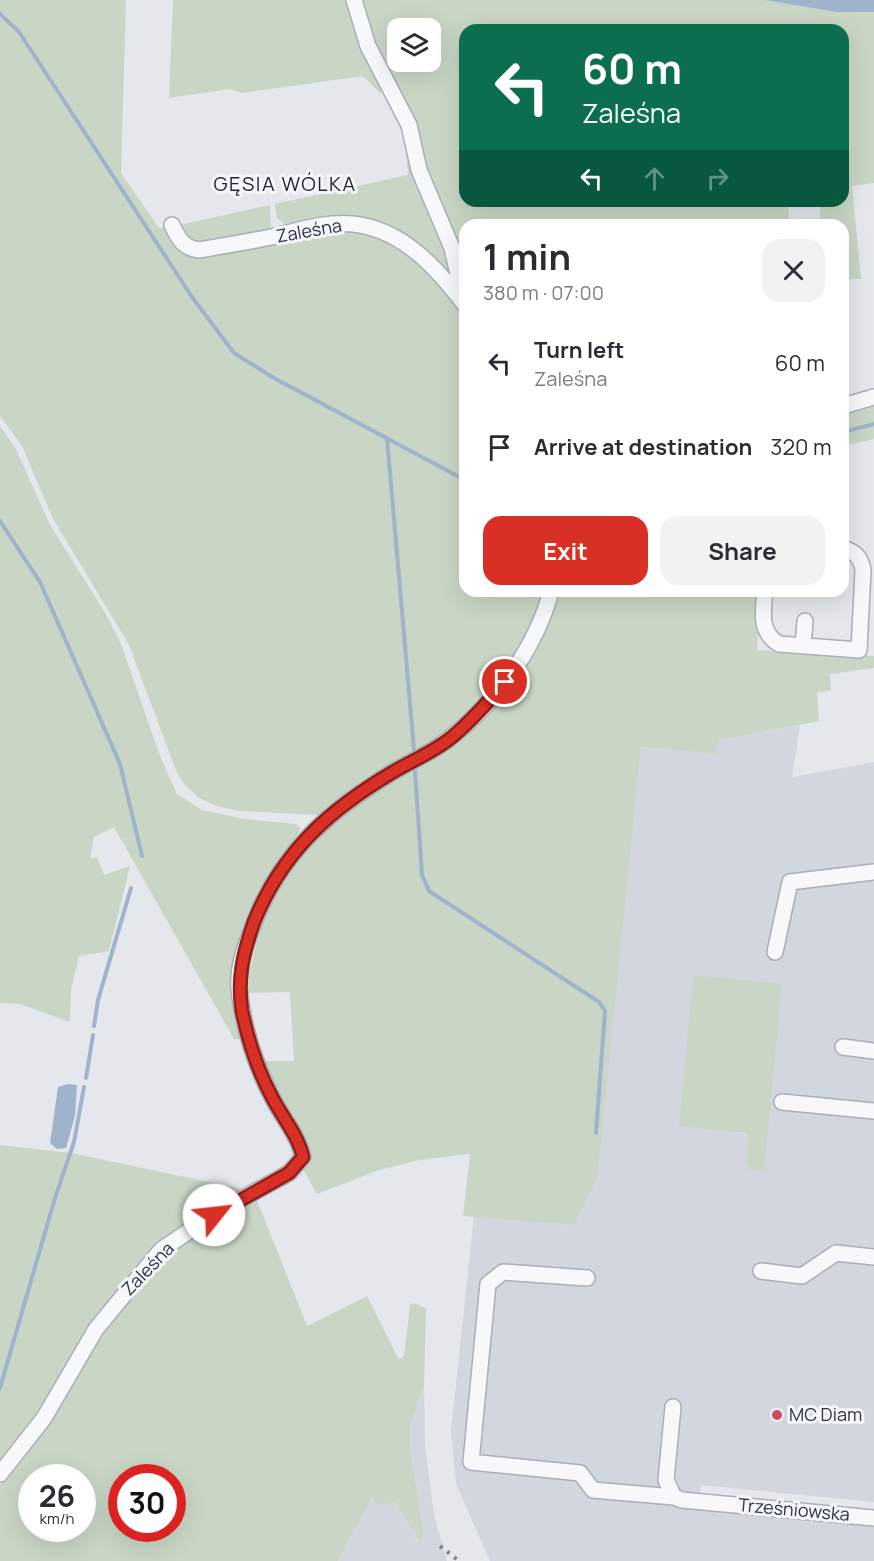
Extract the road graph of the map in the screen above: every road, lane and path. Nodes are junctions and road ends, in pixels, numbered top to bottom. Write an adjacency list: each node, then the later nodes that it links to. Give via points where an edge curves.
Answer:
1 (354, 0): 3 (street, via 368,46 409,125 420,170 452,248)
2 (172, 225): 4 (street, Zaleśna, via 181,243 199,250 327,225 368,227 418,252)
3 (459, 281)
4 (459, 297)
5 (874, 397): 6 (street)
6 (849, 404)
7 (849, 550): 11 (street, via 862,561 863,570 858,650)
8 (548, 597): 22 (street, Zaleśna, via 514,671 496,692 451,738 393,772 316,826 283,866 259,911 240,967 243,1012 259,1067 301,1145 303,1157 289,1173 162,1250 96,1329 44,1418)
9 (765, 597): 11 (street, via 766,633 779,644)
10 (805, 621): 11 (street)
11 (803, 646)
12 (874, 872): 13 (street, via 790,882)
13 (775, 952)
14 (843, 1047): 15 (street)
15 (874, 1051)
16 (782, 1102): 17 (street)
17 (874, 1111)
18 (874, 1257): 19 (street, via 836,1252 802,1276)
19 (761, 1271)
20 (587, 1278): 23 (street, Trześniowska, via 503,1272 488,1284 471,1462 580,1473 593,1490)
21 (673, 1407): 23 (street, via 666,1480)
22 (0, 1474)
23 (674, 1497): 24 (street, Trześniowska)
24 (874, 1518)

